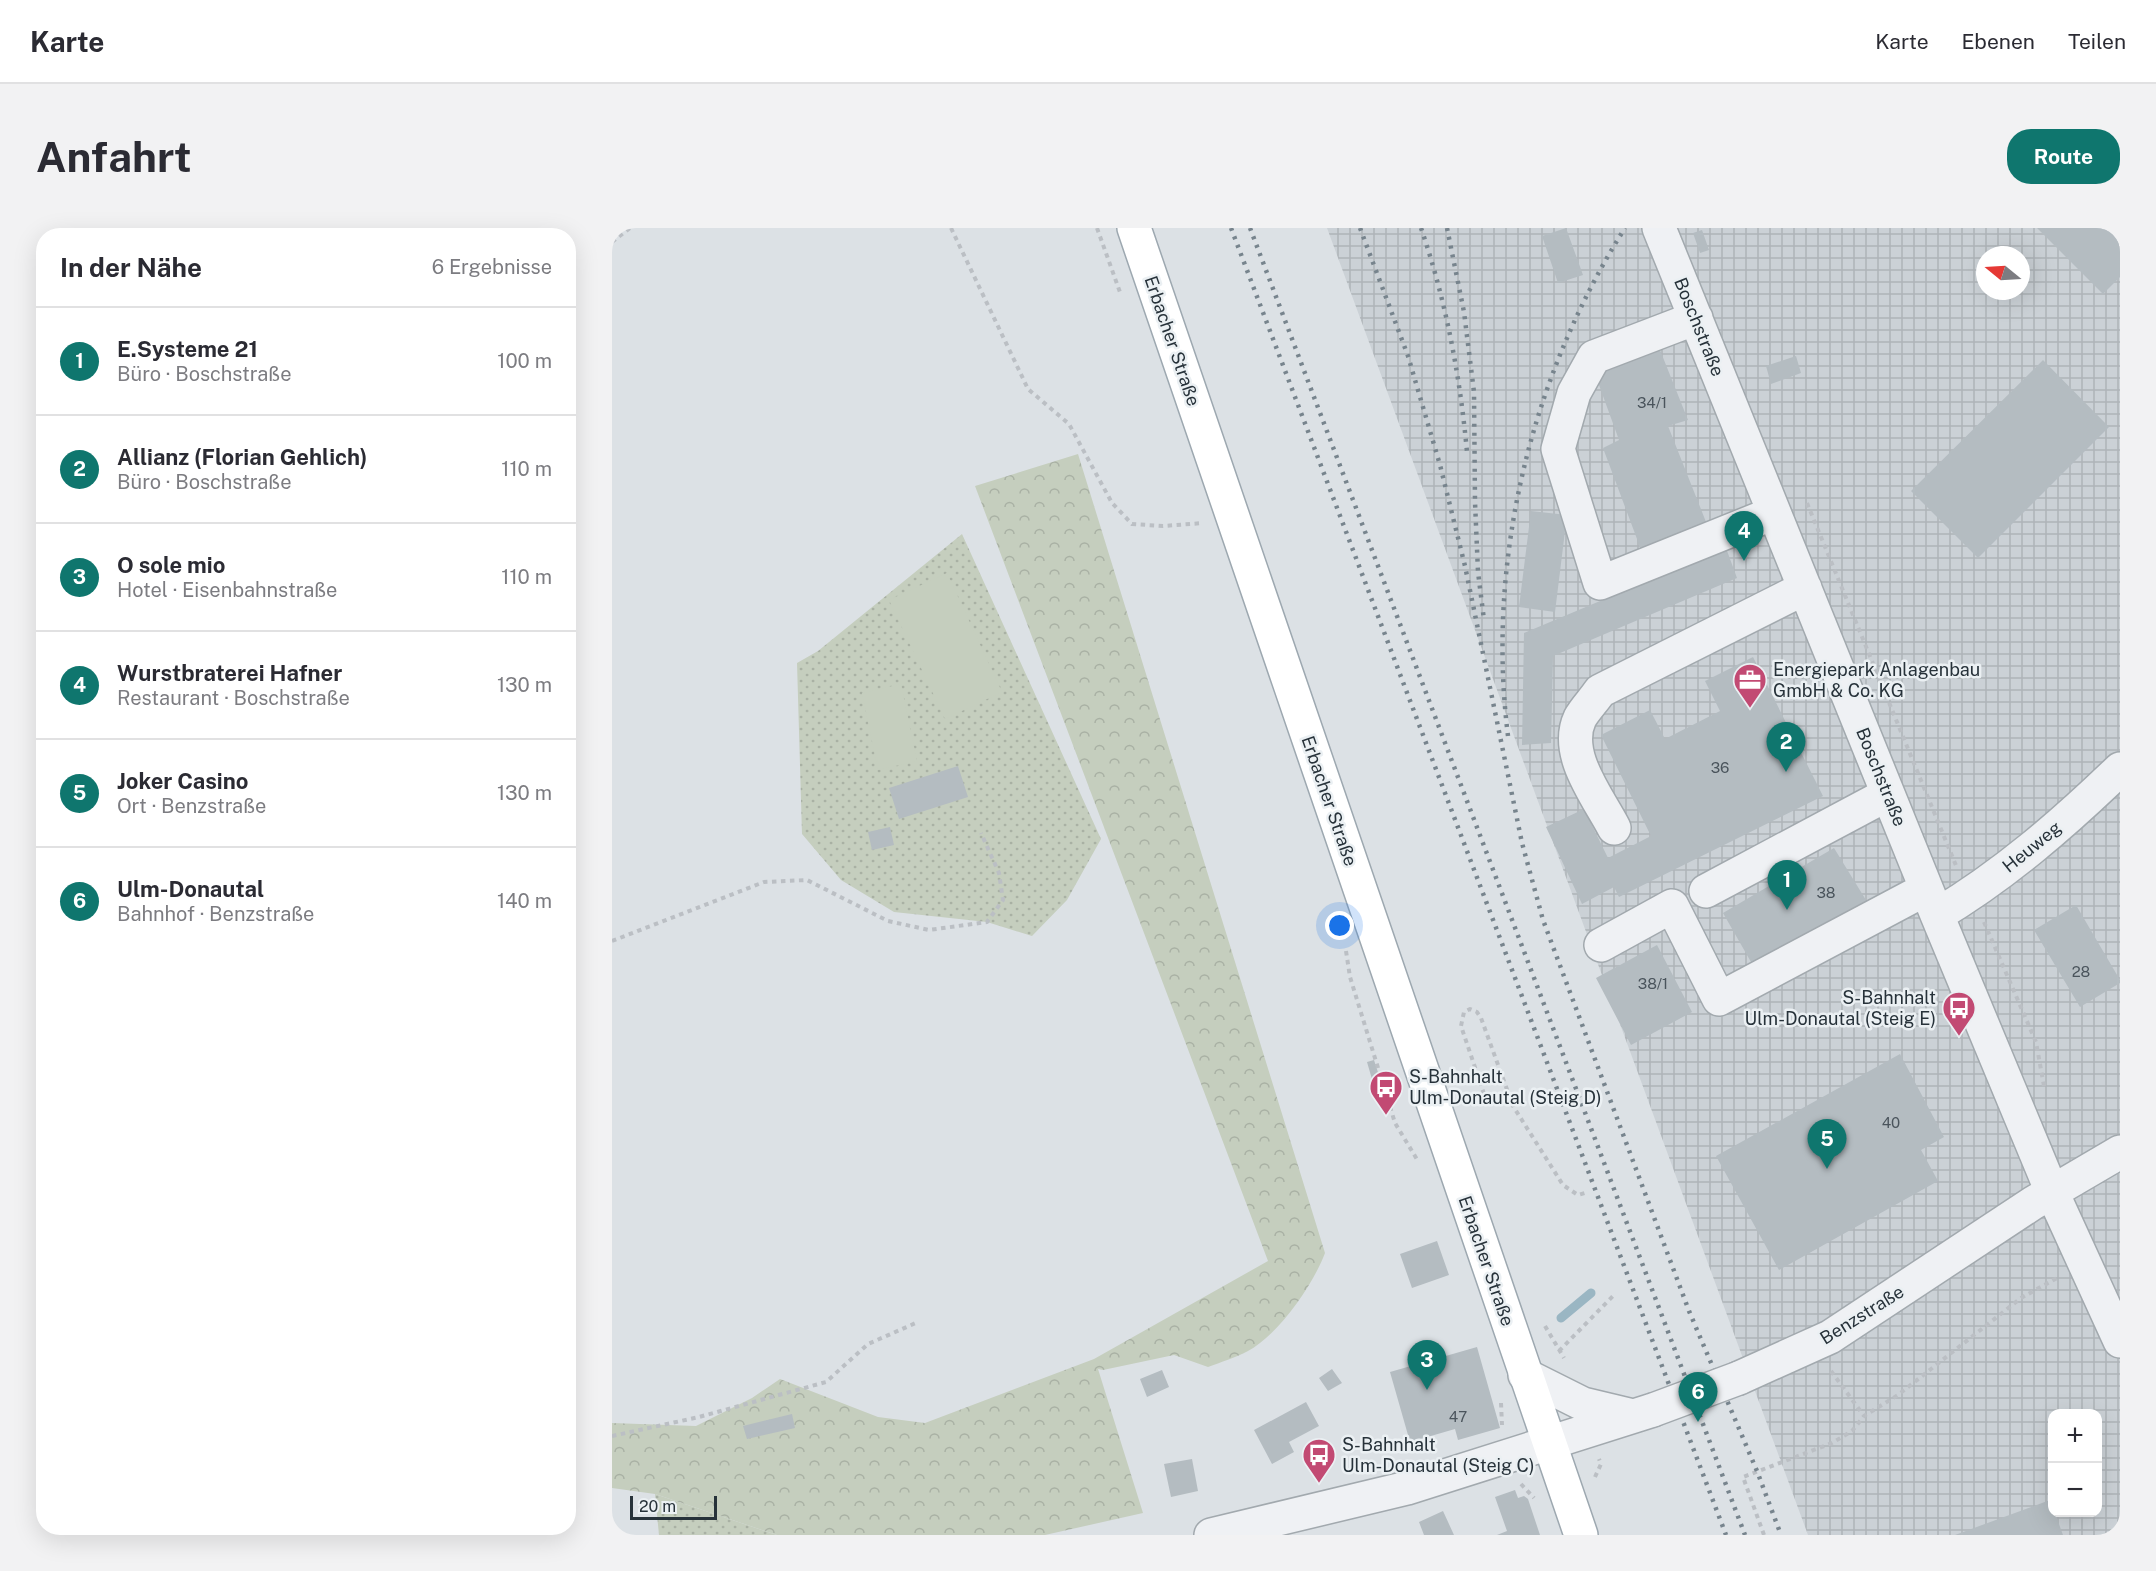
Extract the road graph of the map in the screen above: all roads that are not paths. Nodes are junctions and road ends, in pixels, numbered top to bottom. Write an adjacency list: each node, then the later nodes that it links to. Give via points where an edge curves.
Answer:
1 (1134, 228): 15 (main road, Erbacher Straße)
2 (1659, 228): 3 (street, Boschstraße)
3 (1696, 318): 4 (street, Boschstraße); 4 (street, via 1594,357 1574,393 1558,449 1600,583)
4 (1774, 513): 5 (street, Boschstraße)
5 (1805, 588): 7 (street, Boschstraße); 8 (street, via 1600,691 1580,718 1577,756)
6 (2120, 769): 10 (street, Heuweg, via 2040,842 1969,896)
7 (1888, 794): 9 (street); 10 (street, Boschstraße)
8 (1614, 828)
9 (1706, 891)
10 (1931, 902): 11 (street, Heuweg, via 1719,999 1672,906); 13 (street, Boschstraße)
11 (1601, 945)
12 (2120, 1152): 13 (street, Benzstraße)
13 (2052, 1192): 14 (street, Boschstraße); 16 (street, Benzstraße, bridge, via 1830,1337 1739,1378)
14 (2120, 1341)
15 (1525, 1375): 16 (street, via 1582,1404); 17 (main road, Erbacher Straße)
16 (1642, 1412): 17 (street, Benzstraße)
17 (1547, 1443): 18 (street, Benzstraße, via 1393,1492); 19 (main road, Erbacher Straße)
18 (1211, 1535)
19 (1581, 1535)

